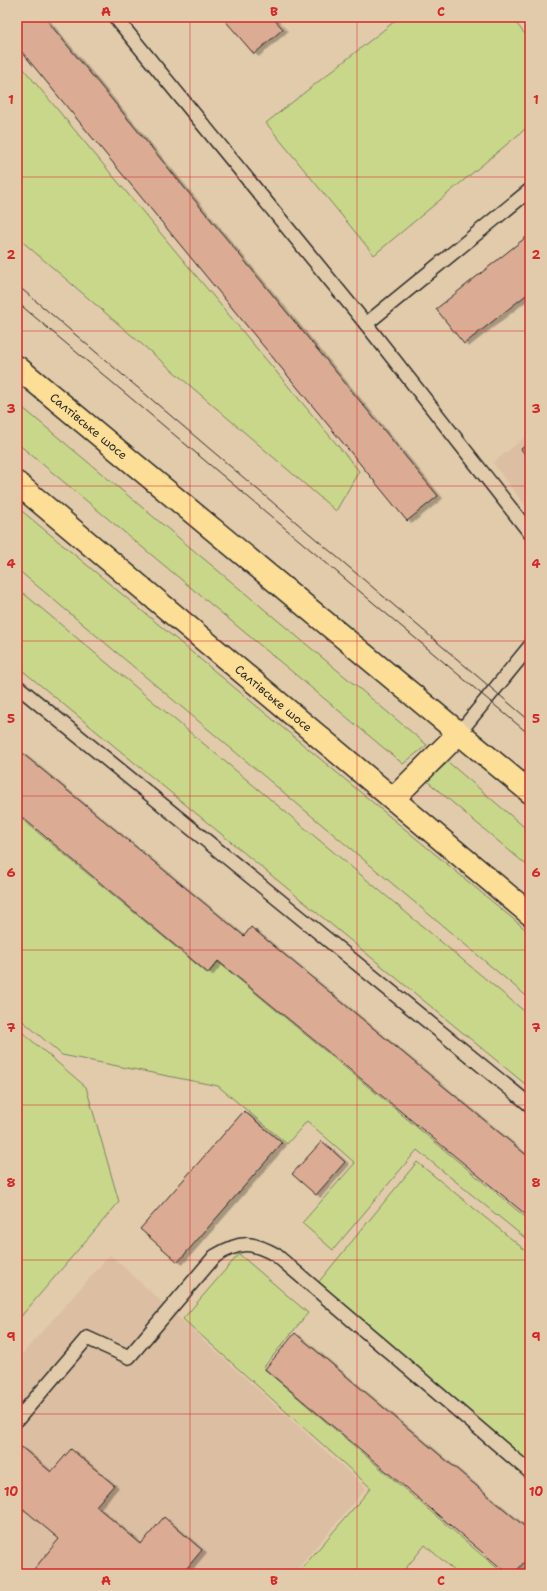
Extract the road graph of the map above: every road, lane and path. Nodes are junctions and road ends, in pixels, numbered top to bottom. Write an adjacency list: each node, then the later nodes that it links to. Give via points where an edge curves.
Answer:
1 (115, 17): 3 (lane)
2 (530, 190): 3 (lane)
3 (366, 324): 6 (lane)
4 (17, 367): 9 (main road, Салтівське шосе)
5 (17, 483): 11 (main road, Салтівське шосе)
6 (530, 533)
7 (530, 646): 9 (lane)
8 (17, 686): 13 (lane)
9 (459, 733): 10 (main road, Салтівське шосе); 11 (main road)
10 (530, 792)
11 (393, 799): 12 (main road, Салтівське шосе)
12 (530, 914)
13 (530, 1105)
14 (17, 1420): 15 (lane, via 87,1338 129,1357 216,1256 230,1247 247,1244 264,1248 276,1255)
15 (530, 1472)

